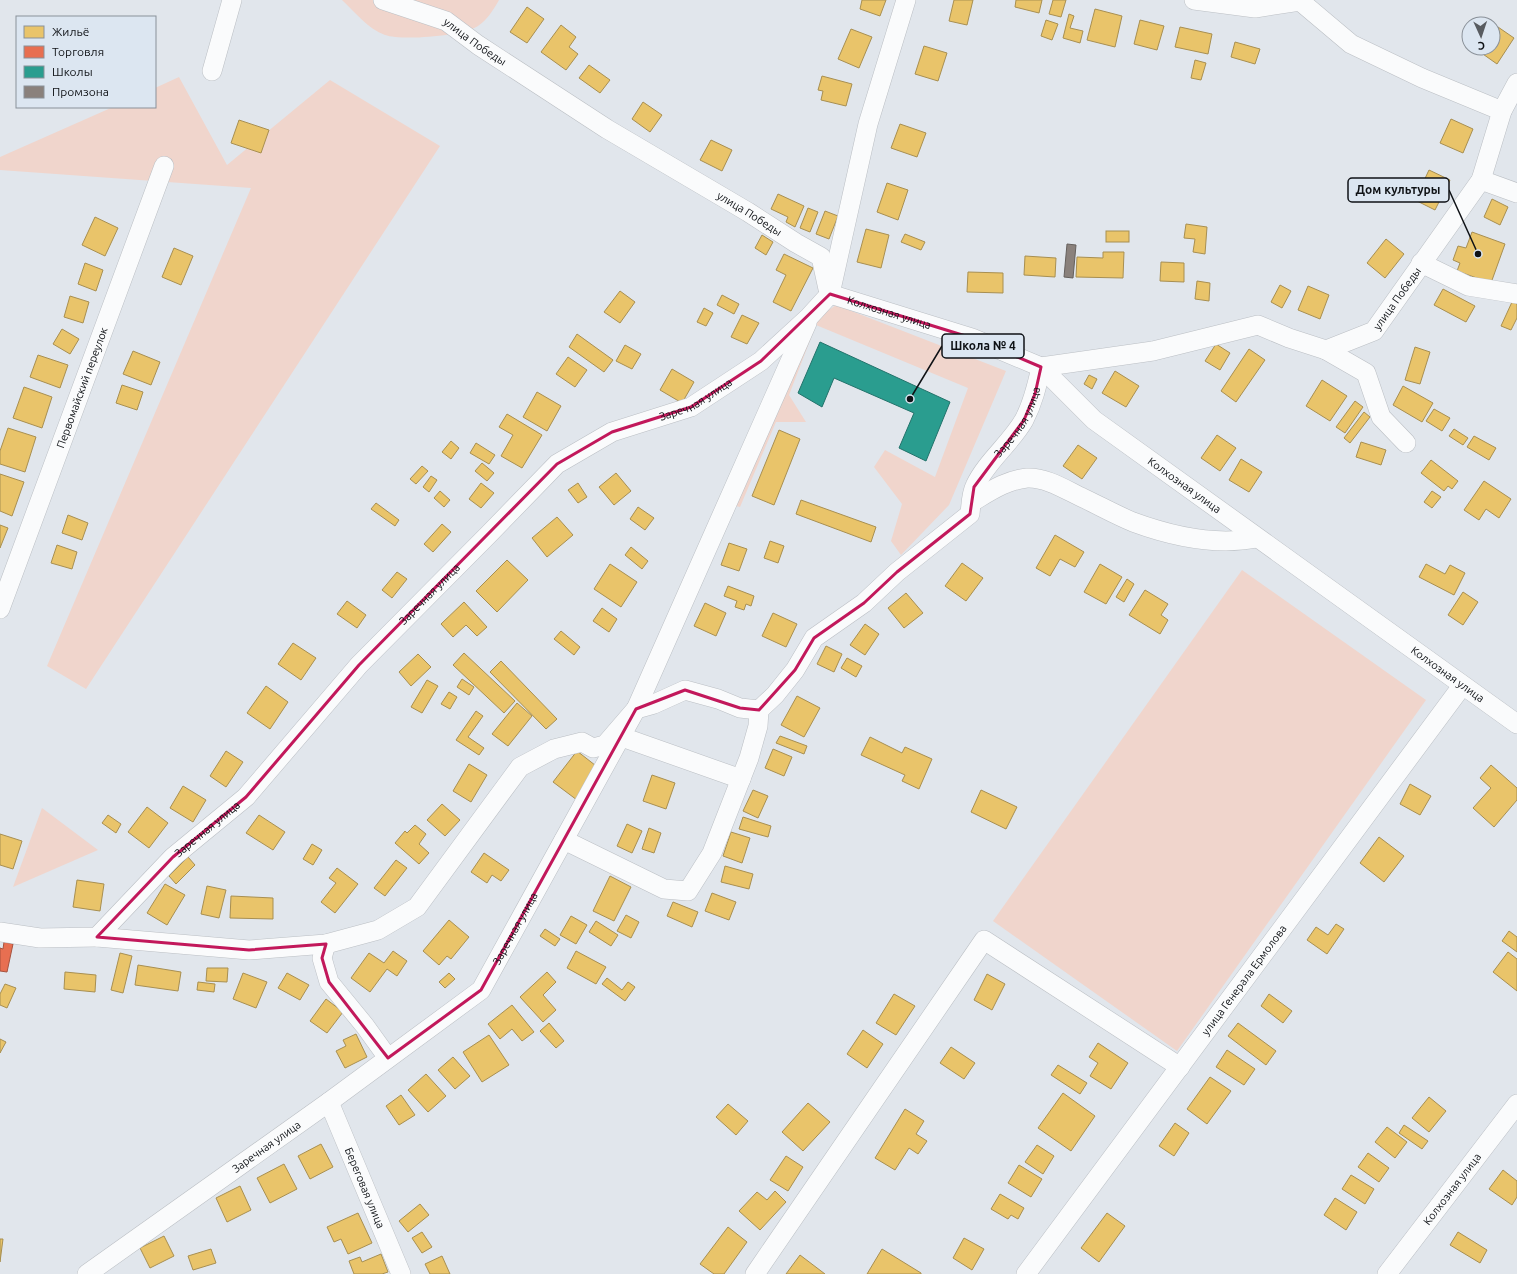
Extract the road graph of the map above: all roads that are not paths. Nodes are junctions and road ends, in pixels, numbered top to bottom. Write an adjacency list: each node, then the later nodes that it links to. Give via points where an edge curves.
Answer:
1 (232, 0): 5 (street)
2 (383, 0): 12 (street, улица Победы, via 446,21 478,45 607,129 821,257)
3 (906, 0): 12 (street, via 868,124)
4 (1194, 0): 7 (street, via 1255,8 1300,1 1351,44 1422,78)
5 (212, 71)
6 (1517, 84): 7 (street, улица Победы)
7 (1502, 111): 9 (street, улица Победы)
8 (164, 166): 20 (street, Первомайский переулок)
9 (1481, 180): 10 (street); 11 (street, улица Победы)
10 (1517, 193)
11 (1421, 263): 13 (street, via 1468,286); 15 (street, улица Победы, via 1374,330)
12 (830, 294): 14 (street, Заречная улица); 16 (street, Колхозная улица, via 972,338)
13 (1517, 294)
14 (809, 317): 22 (street, Заречная улица); 29 (street, Заречная улица, via 761,361 691,407 612,432 556,464 359,665 246,797 173,857)
15 (1326, 350): 16 (street, via 1258,325 1153,351); 17 (street, via 1366,373 1382,417)
16 (1041, 367): 18 (street, Заречная улица, via 1035,394 1024,420 974,487); 19 (street, Колхозная улица, via 1094,420)
17 (1406, 443)
18 (972, 502): 19 (street, via 1002,484 1027,478 1046,481 1131,521 1167,534 1208,540); 23 (street, Заречная улица, via 970,514 897,572 864,603 814,638 795,670)
19 (1257, 538): 21 (street, Колхозная улица)
20 (0, 608)
21 (1462, 686): 24 (street, Колхозная улица); 32 (street, улица Генерала Ермолова)
22 (636, 709): 23 (street, via 685,690 740,708); 25 (street, Заречная улица); 30 (street, Заречная улица, via 605,745 593,748 582,742 554,749 520,767 417,907 378,930)
23 (760, 710): 26 (street, via 758,726)
24 (1517, 724)
25 (622, 737): 26 (street); 27 (street, Заречная улица)
26 (741, 779): 27 (street, via 712,853 688,891 664,889)
27 (564, 840): 31 (street, Заречная улица, via 481,990)
28 (0, 932): 29 (street, Заречная улица, via 40,938)
29 (96, 937): 30 (street, Заречная улица, via 249,950)
30 (326, 944): 31 (street, via 322,958 329,982 366,1026)
31 (388, 1058): 33 (street, Заречная улица)
32 (1180, 1067): 37 (street, via 984,940); 38 (street, улица Генерала Ермолова)
33 (329, 1102): 35 (street, Заречная улица); 36 (street, Береговая улица)
34 (1517, 1104): 39 (street, Колхозная улица)
35 (87, 1274)
36 (401, 1274)
37 (755, 1274)
38 (1026, 1274)
39 (1388, 1274)

